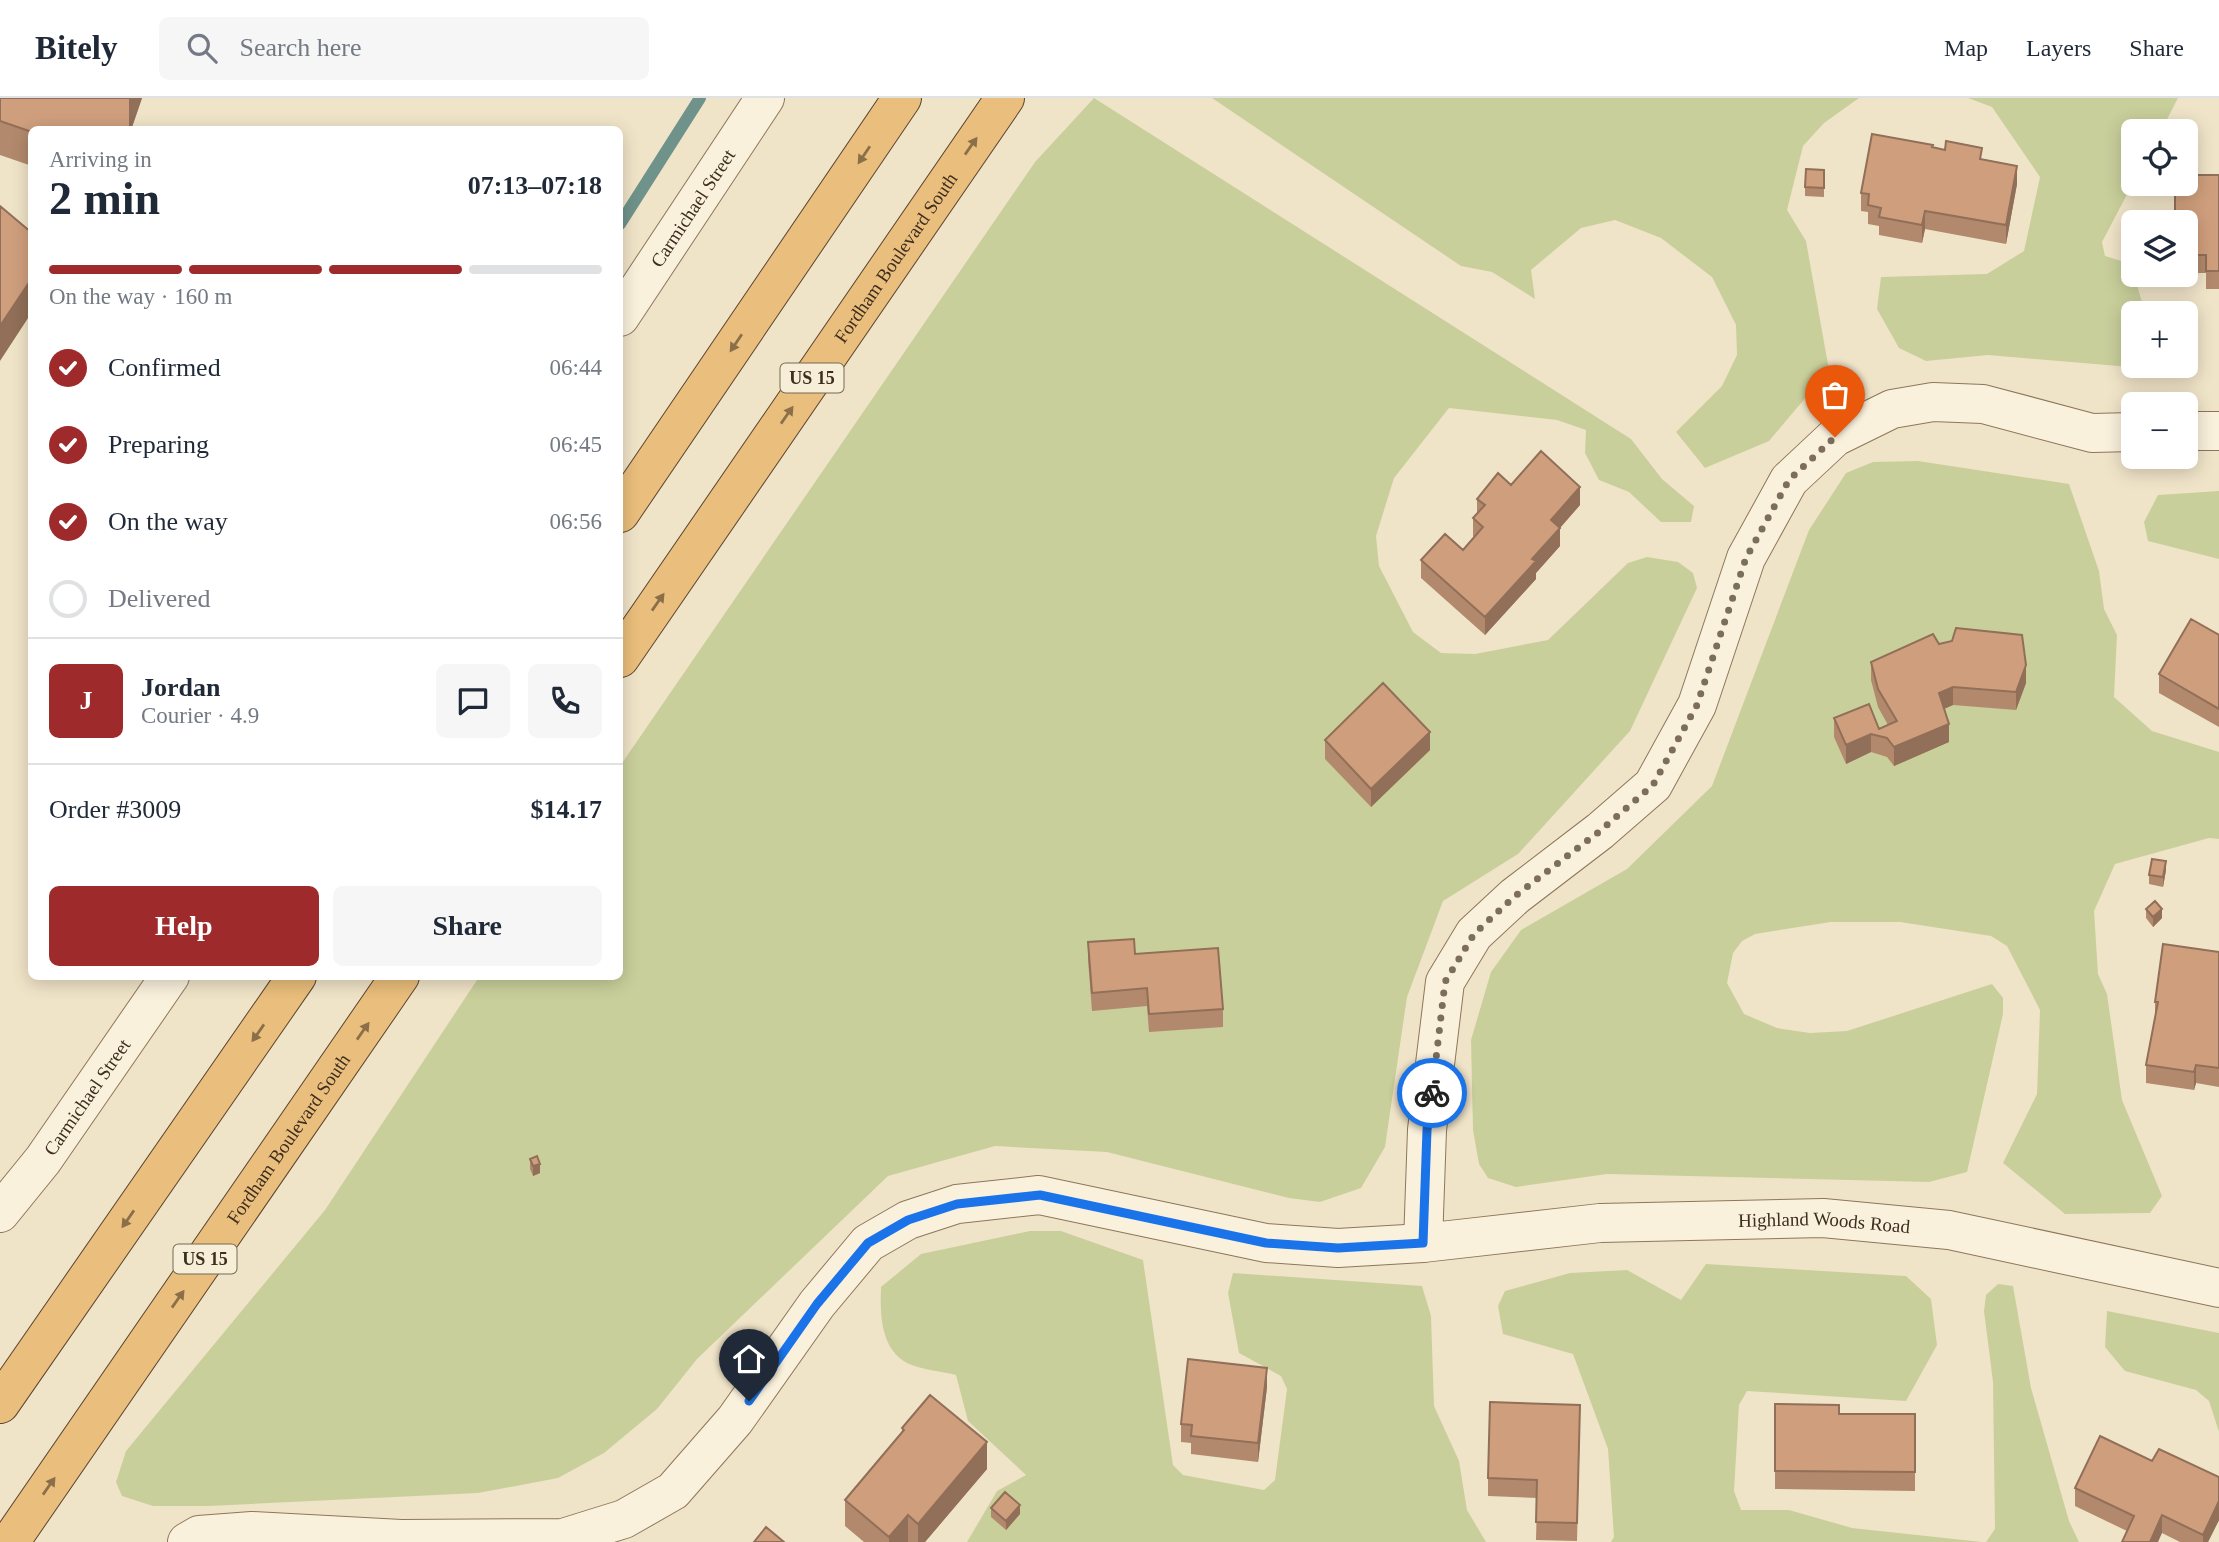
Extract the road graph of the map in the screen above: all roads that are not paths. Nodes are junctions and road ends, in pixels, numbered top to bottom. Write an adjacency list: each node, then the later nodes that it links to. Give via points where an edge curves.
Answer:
1 (765, 98): 4 (street, Carmichael Street)
2 (902, 98): 8 (highway, one-way to 8)
3 (1005, 98): 9 (highway, Fordham Boulevard South / US 15, one-way to 3)
4 (623, 312)
5 (2198, 431): 6 (street)
6 (2219, 431)
7 (2121, 432): 14 (street, via 2092,433 1983,404 1933,402 1892,409 1835,437 1789,480 1746,558 1697,705 1653,785 1506,903 1474,934 1445,982 1427,1130)
8 (623, 509)
9 (623, 654)
10 (167, 980): 13 (street, Carmichael Street, via 43,1160)
11 (294, 980): 16 (highway, one-way to 16)
12 (397, 980): 17 (highway, Fordham Boulevard South / US 15, one-way to 12)
13 (0, 1213)
14 (1423, 1243): 15 (street, Highland Woods Road, via 1600,1223 1823,1218 1949,1230); 18 (street, Highland Woods Road, via 1338,1248 1266,1243 1040,1195 957,1204 908,1220 868,1243 817,1304 735,1420 673,1491 624,1519 563,1538 401,1539 252,1531 198,1535)
15 (2219, 1288)
16 (0, 1404)
17 (10, 1542)
18 (187, 1542)

